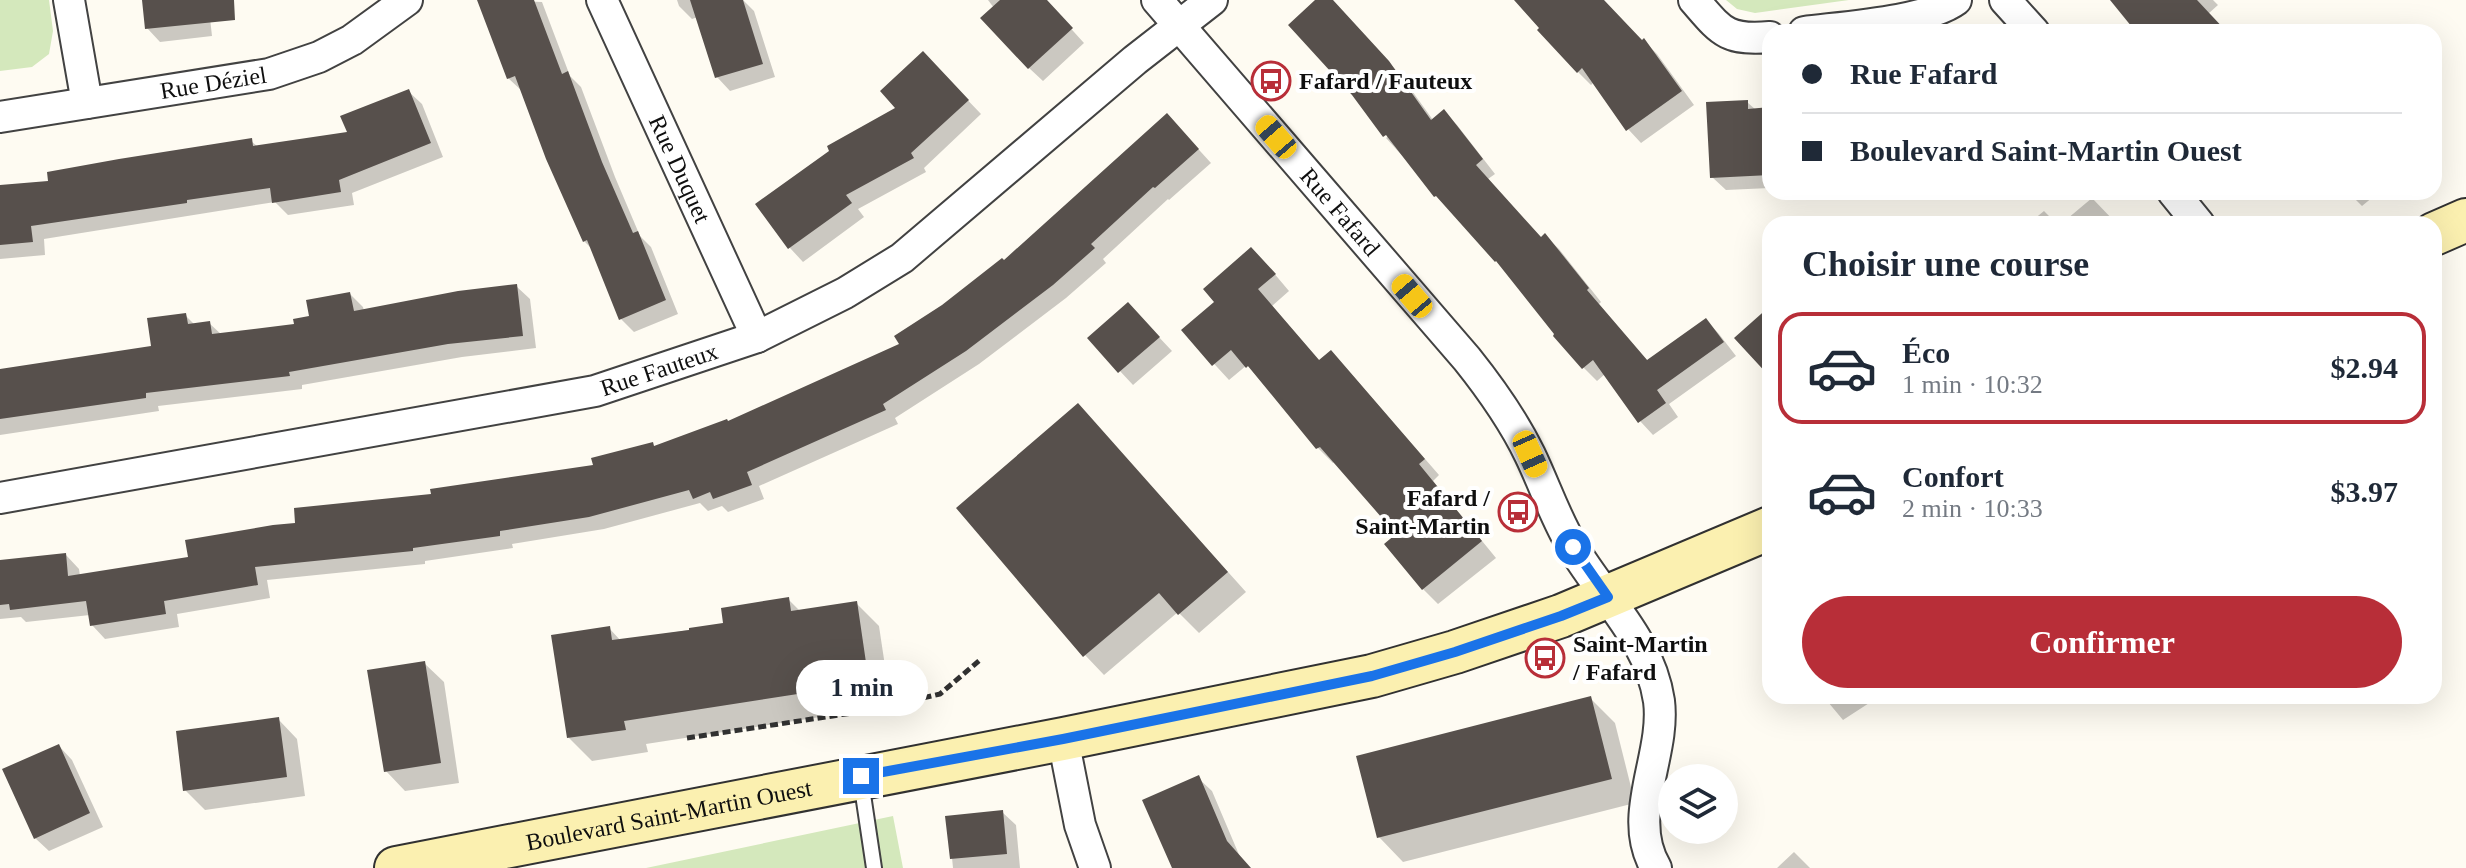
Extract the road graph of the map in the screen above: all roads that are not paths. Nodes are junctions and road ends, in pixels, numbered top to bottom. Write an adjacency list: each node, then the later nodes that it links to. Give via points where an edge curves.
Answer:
1 (69, 0): 13 (street)
2 (407, 0): 13 (street, Rue Déziel, via 352,40 269,74)
3 (602, 0): 19 (street, Rue Duquet)
4 (1157, 0): 11 (street, Rue Fafard)
5 (1212, 0): 11 (street, Rue Fauteux)
6 (1694, 0): 12 (street, via 1731,36)
7 (1956, 0): 9 (street, via 1916,16)
8 (2005, 0): 10 (street)
9 (1860, 24)
10 (2027, 24)
11 (1180, 26): 19 (street, Rue Fauteux, via 902,258); 22 (street, Rue Fafard, via 1487,384 1517,429 1573,547)
12 (1762, 37)
13 (87, 103): 14 (street, Rue Déziel)
14 (0, 117)
15 (2180, 200): 16 (street)
16 (2192, 216)
17 (2466, 220): 18 (main road)
18 (2442, 230)
19 (757, 337): 20 (street, Rue Fauteux, via 595,391)
20 (0, 498)
21 (1762, 531): 22 (main road, Boulevard Saint-Martin Ouest)
22 (1608, 597): 23 (main road, Boulevard Saint-Martin Ouest, via 1372,676); 29 (street, Rue Fafard, via 1650,665 1659,704 1645,798 1649,857)
23 (1063, 739): 24 (main road, Boulevard Saint-Martin Ouest); 28 (street, via 1080,825)
24 (861, 776): 25 (main road, Boulevard Saint-Martin Ouest); 27 (lane)
25 (453, 863): 26 (main road, Boulevard Saint-Martin Ouest)
26 (396, 868)
27 (874, 868)
28 (1095, 868)
29 (1656, 868)

